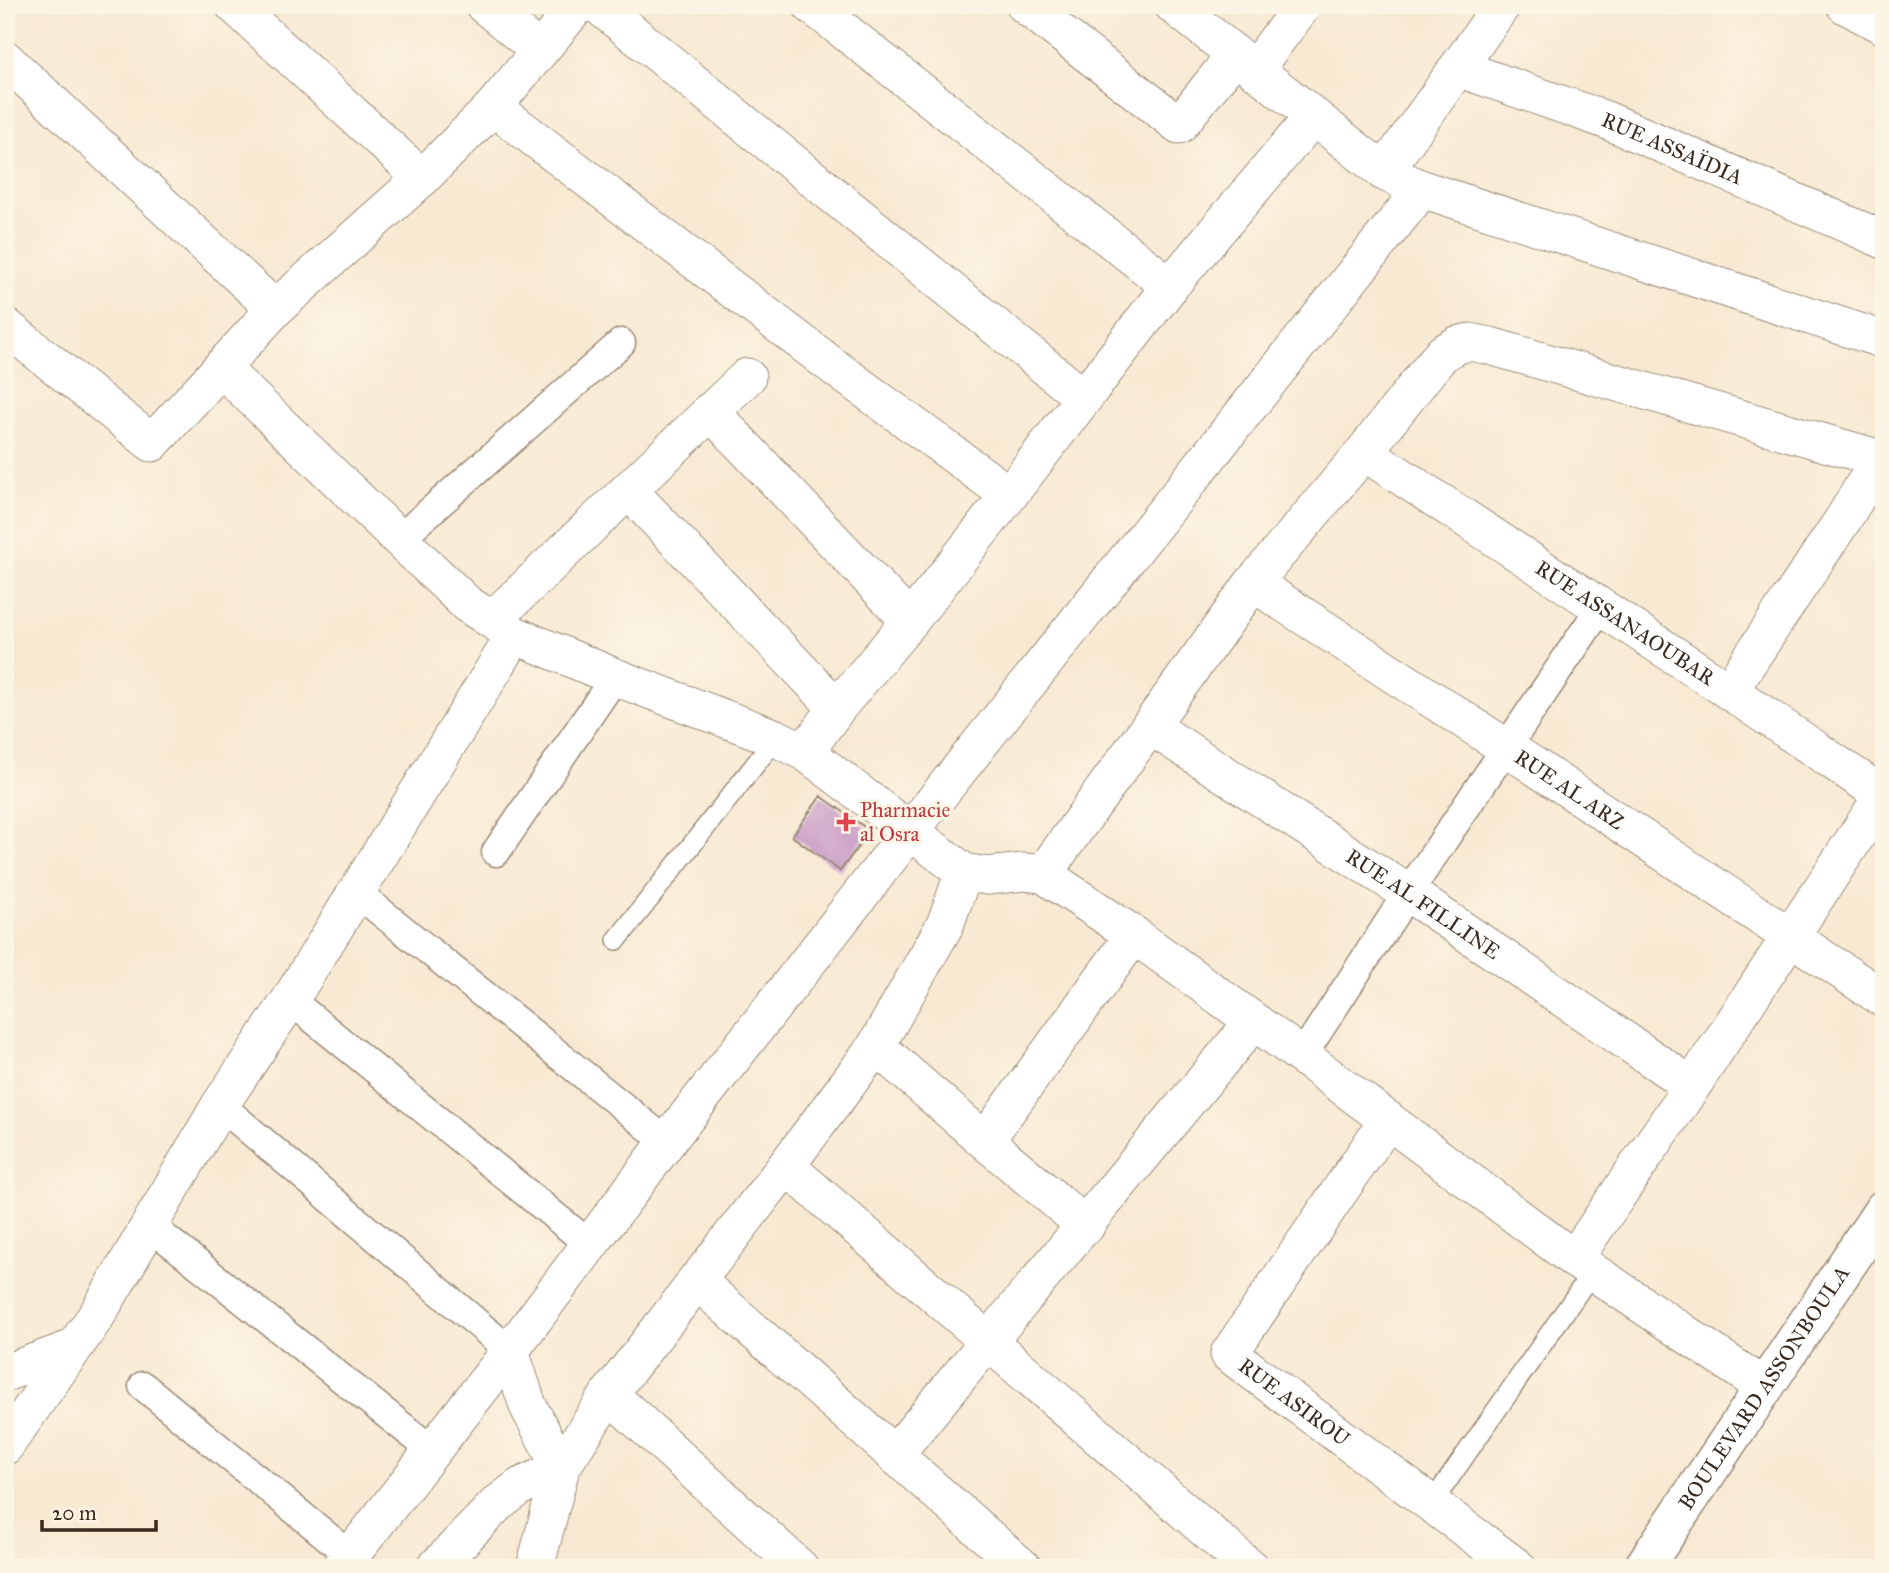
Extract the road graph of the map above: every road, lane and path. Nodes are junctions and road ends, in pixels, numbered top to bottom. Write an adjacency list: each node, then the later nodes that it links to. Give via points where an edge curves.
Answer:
1 (234, 5): 19 (street)
2 (484, 5): 12 (street)
3 (578, 5): 12 (street)
4 (598, 5): 29 (street)
5 (811, 5): 22 (street)
6 (1025, 5): 14 (street, via 1179,125)
7 (1172, 5): 14 (street)
8 (1303, 5): 14 (street)
9 (1502, 5): 15 (street)
10 (1845, 5): 11 (street)
11 (1884, 26)
12 (539, 50): 16 (street)
13 (5, 59): 23 (street)
14 (1245, 63): 17 (street)
15 (1458, 68): 18 (street); 21 (street, RUE ASSAÏDIA, via 1606,120)
16 (493, 107): 19 (street); 34 (street)
17 (1313, 117): 18 (street); 22 (street)
18 (1384, 172): 20 (street)
19 (422, 178): 23 (street)
20 (1422, 189): 25 (street); 47 (street)
21 (1884, 240)
22 (1170, 286): 29 (street)
23 (275, 309): 27 (street)
24 (5, 326): 27 (street, via 152,443)
25 (1884, 340)
26 (621, 342): 35 (street)
27 (221, 368): 35 (street)
28 (747, 377): 30 (street)
29 (1084, 398): 34 (street)
30 (710, 411): 33 (street); 38 (street)
31 (1364, 452): 32 (street, via 1443,353 1470,342); 36 (street); 37 (street, RUE ASSANAOUBAR)
32 (1882, 459): 41 (street)
33 (629, 491): 39 (street); 42 (street)
34 (1009, 495): 38 (street)
35 (399, 539): 39 (street, via 467,604)
36 (1253, 583): 43 (street); 45 (street, RUE AL ARZ)
37 (1601, 607): 41 (street, RUE ASSANAOUBAR); 45 (street)
38 (910, 621): 42 (street)
39 (504, 627): 40 (street); 51 (street)
40 (615, 677): 44 (street); 48 (street)
41 (1729, 691): 46 (street, RUE ASSANAOUBAR)
42 (837, 708): 44 (street)
43 (1150, 726): 50 (street); 52 (street, RUE AL FILLINE)
44 (791, 745): 47 (street); 55 (lane)
45 (1507, 748): 52 (street); 54 (street, RUE AL ARZ)
46 (1883, 794): 54 (street)
47 (911, 830): 49 (street); 65 (street)
48 (496, 852)
49 (964, 872): 50 (street); 59 (street, via 945,925)
50 (1043, 874): 53 (street)
51 (356, 892): 57 (street); 65 (street)
52 (1408, 893): 60 (street); 61 (street, RUE AL FILLINE)
53 (1134, 935): 58 (street); 64 (street)
54 (1791, 937): 56 (street, RUE AL ARZ); 61 (street)
55 (617, 940)
56 (1884, 999)
57 (290, 1000): 62 (street); 70 (street)
58 (1253, 1022): 60 (street); 69 (street)
59 (876, 1045): 64 (street); 66 (street)
60 (1302, 1056): 63 (street)
61 (1692, 1086): 71 (street)
62 (220, 1105): 68 (street); 75 (street)
63 (1388, 1120): 71 (street); 84 (street, RUE ASIROU, via 1229,1354)
64 (985, 1141): 69 (street)
65 (667, 1142): 70 (street)
66 (786, 1166): 72 (street); 73 (street)
67 (1884, 1209): 78 (street, BOULEVARD ASSONBOULA)
68 (150, 1226): 74 (street); 81 (street)
69 (1086, 1226): 73 (street)
70 (589, 1244): 75 (street)
71 (1584, 1265): 78 (street); 84 (lane)
72 (696, 1280): 79 (street); 82 (street)
73 (988, 1340): 82 (street); 90 (street)
74 (73, 1348): 76 (street); 80 (street)
75 (510, 1351): 81 (street); 83 (street, via 528,1406)
76 (5, 1373)
77 (143, 1386): 85 (street)
78 (1763, 1386): 92 (street, BOULEVARD ASSONBOULA)
79 (609, 1394): 83 (street); 88 (street)
80 (5, 1446)
81 (433, 1451): 85 (street)
82 (894, 1455): 89 (street)
83 (561, 1468): 86 (street, via 521,1486 496,1505); 87 (street)
84 (1432, 1503): 91 (street, RUE ASIROU)
85 (346, 1561)
86 (435, 1568)
87 (534, 1568)
88 (800, 1568)
89 (1024, 1568)
90 (1250, 1568)
91 (1518, 1568)
92 (1643, 1568)

